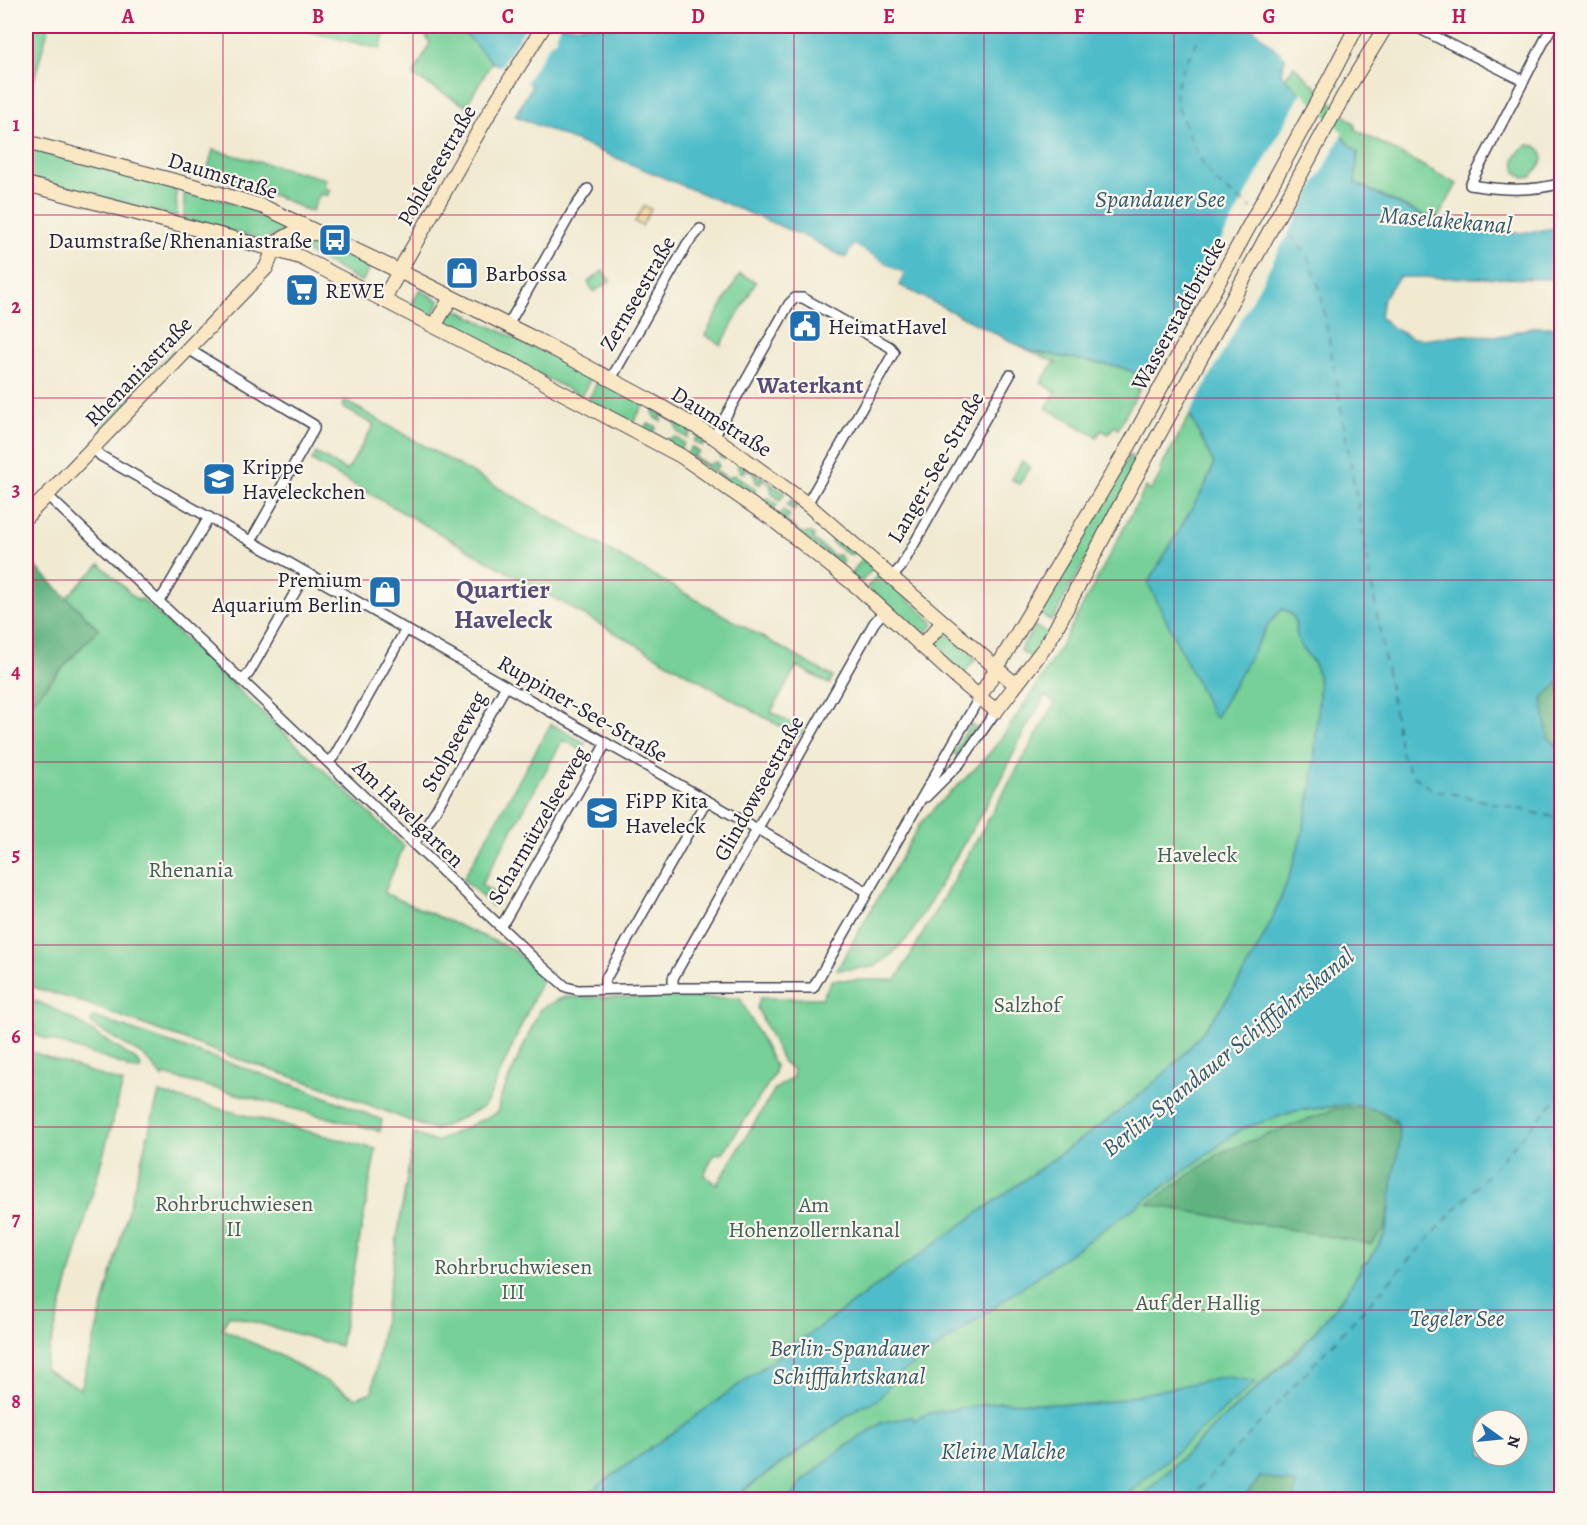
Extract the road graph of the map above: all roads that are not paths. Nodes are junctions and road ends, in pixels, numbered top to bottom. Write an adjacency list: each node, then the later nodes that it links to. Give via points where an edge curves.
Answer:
1 (544, 26): 14 (main road, Pohleseestraße, via 489,113)
2 (1357, 26): 36 (main road, Wasserstadtbrücke, via 1131,442)
3 (1386, 26): 38 (main road, Wasserstadtbrücke, via 1345,93 1055,630)
4 (1414, 26): 6 (street)
5 (1552, 26): 6 (street)
6 (1524, 81): 8 (street, via 1470,186 1516,190)
7 (26, 142): 12 (main road, Daumstraße, via 235,197)
8 (1562, 183)
9 (26, 184): 13 (main road)
10 (588, 189): 18 (street)
11 (700, 229): 21 (street, Zernseestraße, via 687,244)
12 (320, 233): 13 (main road, via 291,234); 14 (main road, Daumstraße)
13 (273, 249): 16 (main road, via 300,258); 19 (main road, Rhenaniastraße, via 266,268)
14 (399, 271): 15 (main road, Daumstraße); 16 (main road)
15 (451, 298): 17 (main road); 18 (main road, Daumstraße)
16 (383, 300): 17 (main road)
17 (434, 326): 32 (main road, via 540,378 697,467 772,519)
18 (507, 327): 21 (main road, Daumstraße)
19 (188, 349): 23 (main road, Rhenaniastraße); 28 (street, via 314,425)
20 (1010, 375): 30 (street, Langer-See-Straße)
21 (611, 379): 22 (main road, Daumstraße)
22 (714, 437): 25 (main road, Daumstraße); 25 (street, via 795,298 803,298 890,347 894,352)
23 (93, 448): 24 (main road, Rhenaniastraße); 27 (street, Ruppiner-See-Straße)
24 (47, 495): 26 (main road, Rhenaniastraße); 31 (street, Am Havelgarten)
25 (807, 504): 30 (main road, Daumstraße)
26 (26, 517)
27 (209, 517): 28 (street, Ruppiner-See-Straße); 31 (street)
28 (251, 541): 29 (street, Ruppiner-See-Straße)
29 (306, 573): 34 (street, Ruppiner-See-Straße); 37 (street)
30 (892, 577): 33 (main road, Daumstraße)
31 (158, 601): 37 (street, Am Havelgarten)
32 (884, 611): 35 (main road); 46 (street, Glindowseestraße)
33 (943, 622): 35 (main road); 36 (main road, Daumstraße)
34 (406, 629): 39 (street, Ruppiner-See-Straße); 43 (street)
35 (921, 645): 40 (main road)
36 (998, 668): 38 (main road, Daumstraße); 40 (main road)
37 (242, 681): 43 (street, Am Havelgarten)
38 (1016, 685): 41 (main road)
39 (506, 686): 42 (street, Ruppiner-See-Straße); 47 (street, Stolpseeweg)
40 (980, 698): 41 (main road); 45 (street)
41 (996, 711): 45 (street, via 960,763)
42 (606, 743): 44 (street, Ruppiner-See-Straße); 49 (street, Scharmützelseeweg)
43 (328, 762): 47 (street, Am Havelgarten)
44 (706, 801): 46 (street, Ruppiner-See-Straße); 51 (street, via 605,980)
45 (915, 810): 48 (street)
46 (757, 829): 48 (street, Ruppiner-See-Straße); 50 (street, Glindowseestraße, via 673,978)
47 (414, 844): 49 (street, Am Havelgarten)
48 (868, 892): 50 (street, Am Havelgarten, via 813,988)
49 (499, 926): 51 (street, Am Havelgarten, via 566,987)
50 (673, 988): 51 (street, Am Havelgarten)
51 (605, 989)

